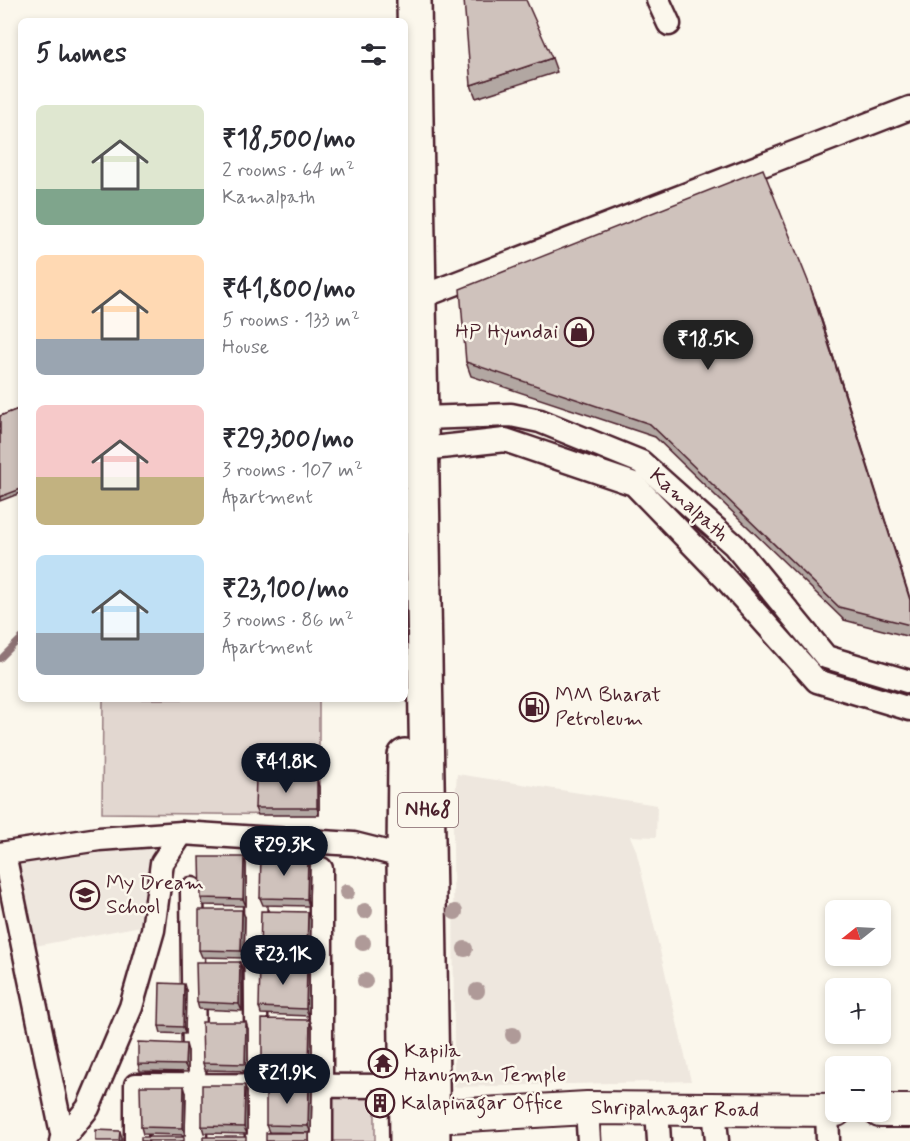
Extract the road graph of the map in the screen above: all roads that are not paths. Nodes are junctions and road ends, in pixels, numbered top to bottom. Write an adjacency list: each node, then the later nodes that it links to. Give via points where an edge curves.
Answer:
1 (396, 0): 4 (highway)
2 (414, 0): 7 (highway, NH68)
3 (658, 0): 5 (street)
4 (397, 18)
5 (669, 24)
6 (910, 108): 8 (street)
7 (412, 236): 8 (highway, NH68)
8 (412, 301): 9 (highway, NH68, via 421,342)
9 (416, 452): 10 (street, Kamalpath, via 511,414 540,420 641,462 734,545 825,657); 11 (street, via 505,440 634,484 817,681); 14 (highway, NH68)
10 (910, 682)
11 (910, 709)
12 (182, 833): 13 (street, via 99,839); 14 (street, via 354,844); 29 (street, via 162,863 153,930 131,1007 88,1108)
13 (2, 854): 29 (street)
14 (416, 860): 27 (highway, NH68)
15 (255, 869): 19 (street)
16 (321, 869): 20 (street)
17 (192, 889): 18 (street)
18 (194, 1085): 19 (street); 30 (street, via 136,1085); 31 (street)
19 (256, 1086): 20 (street); 32 (street)
20 (321, 1087): 27 (street); 33 (street)
21 (587, 1108): 22 (street, Shripalnagar Road); 27 (street, Shripalnagar Road); 34 (street)
22 (657, 1109): 23 (street, Shripalnagar Road); 35 (street)
23 (714, 1109): 24 (street, Shripalnagar Road); 36 (street)
24 (825, 1110)
25 (891, 1111): 26 (street)
26 (910, 1111)
27 (417, 1120)
28 (830, 1122): 37 (street)
29 (62, 1139)
30 (136, 1141)
31 (195, 1141)
32 (257, 1141)
33 (321, 1141)
34 (589, 1141)
35 (659, 1141)
36 (717, 1141)
37 (828, 1141)

